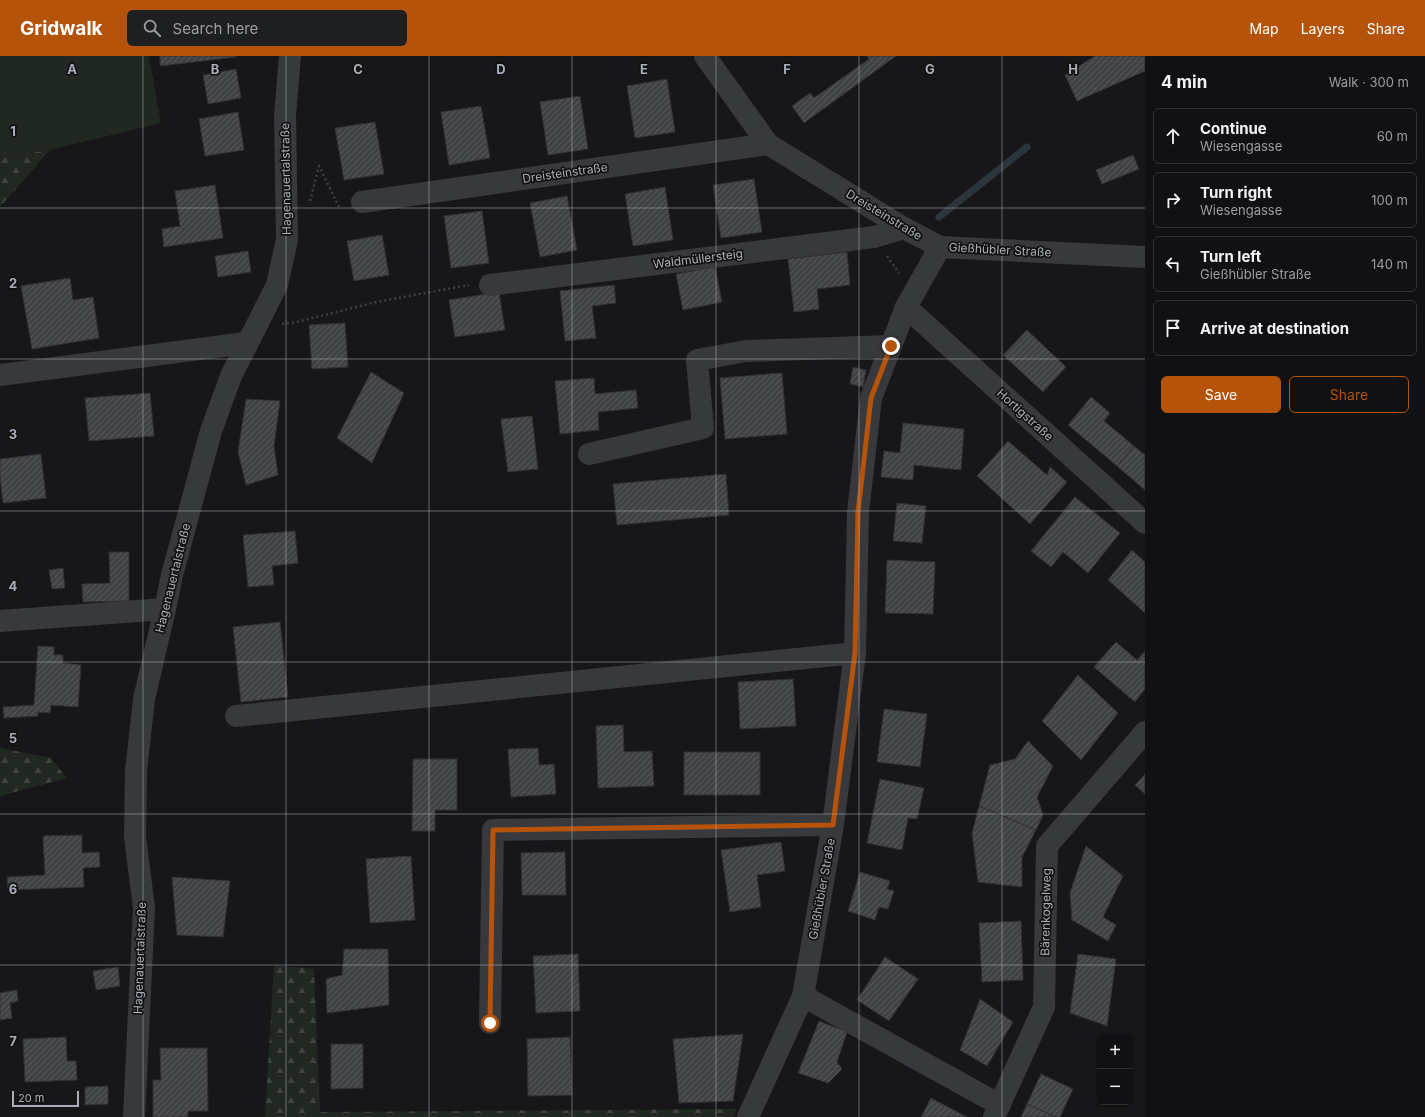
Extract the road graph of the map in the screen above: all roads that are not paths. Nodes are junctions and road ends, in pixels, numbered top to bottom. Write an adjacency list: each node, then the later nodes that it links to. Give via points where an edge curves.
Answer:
1 (290, 56): 10 (street, Hagenauertalstraße, via 286,115 287,240 277,285)
2 (705, 56): 3 (street, Dreisteinstraße)
3 (768, 144): 4 (street, Dreisteinstraße); 5 (street, Dreisteinstraße)
4 (362, 202)
5 (904, 228): 6 (street, Dreisteinstraße); 8 (street, Waldmüllersteig, via 874,237)
6 (940, 247): 7 (street, Gießhübler Straße); 9 (street, Gießhübler Straße)
7 (1145, 257)
8 (483, 284)
9 (906, 307): 11 (street, Gießhübler Straße); 14 (street, Hortigstraße)
10 (251, 335): 12 (street); 15 (street, Hagenauertalstraße, via 231,376 211,431 172,576)
11 (891, 346): 13 (street, via 746,351 697,360 703,428); 17 (street, Gießhübler Straße, via 870,406 858,512)
12 (0, 374)
13 (589, 454)
14 (1145, 523)
15 (166, 609): 16 (street); 24 (street, Hagenauertalstraße, via 144,699 136,771 135,837 144,908)
16 (0, 621)
17 (855, 653): 18 (street); 20 (street, Gießhübler Straße)
18 (236, 716)
19 (1145, 732): 23 (street, Bärenkogelweg, via 1047,846 1044,1007)
20 (833, 825): 21 (street, Gießhübler Straße); 22 (street, via 493,830)
21 (803, 996): 23 (street); 25 (street, Gießhübler Straße)
22 (490, 1023)
23 (997, 1111)
24 (134, 1117)
25 (748, 1117)

